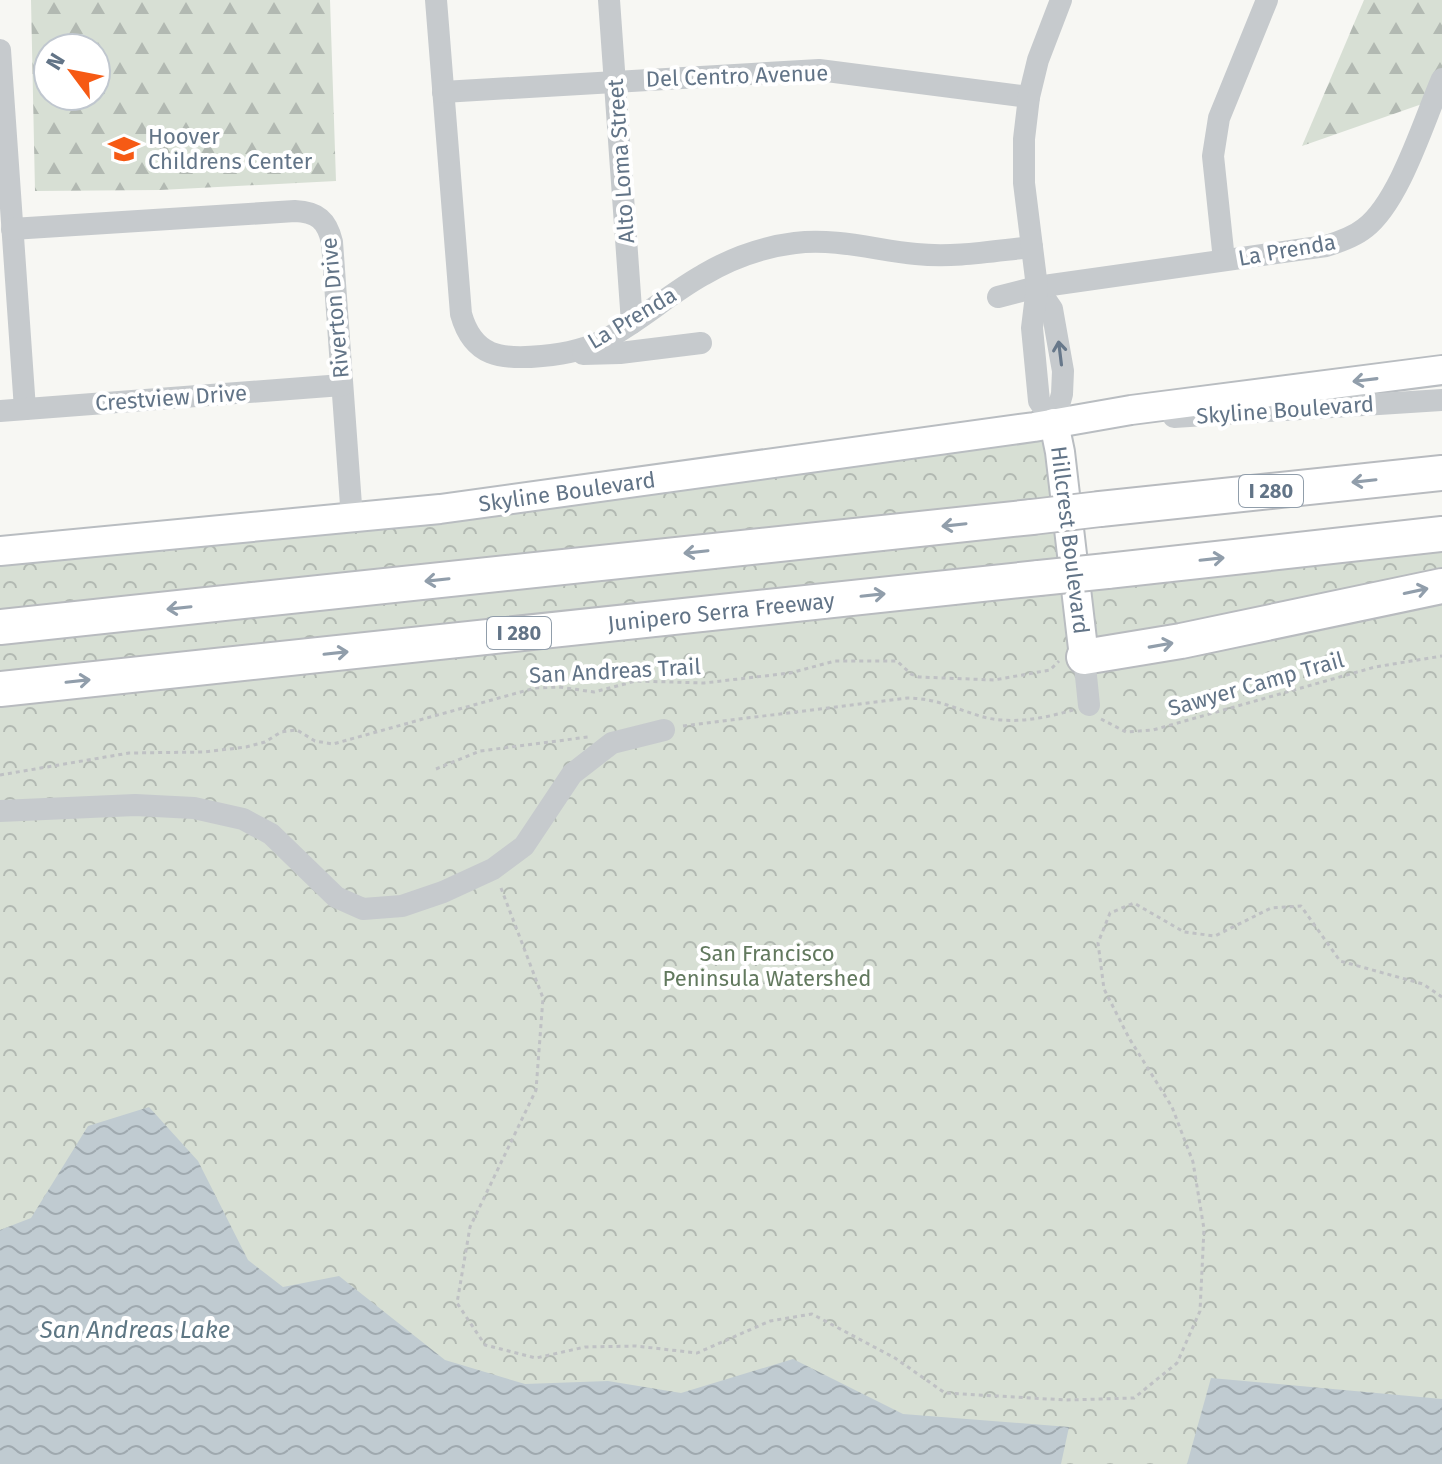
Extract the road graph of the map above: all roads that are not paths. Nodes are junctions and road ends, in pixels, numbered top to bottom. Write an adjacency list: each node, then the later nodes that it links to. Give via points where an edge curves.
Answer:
1 (436, 0): 8 (street, La Prenda)
2 (609, 0): 7 (street, Alto Loma Street)
3 (1061, 0): 9 (street, Hillcrest Boulevard)
4 (1267, 0): 12 (street, via 1219,118 1213,156)
5 (0, 50): 10 (street)
6 (1442, 79): 12 (street, La Prenda, via 1392,196 1364,229 1326,246)
7 (615, 81): 8 (street, Del Centro Avenue); 9 (street, Del Centro Avenue, via 819,70); 15 (street, Alto Loma Street)
8 (443, 92): 17 (street, La Prenda, via 466,331 495,356)
9 (1029, 97): 11 (street, Hillcrest Boulevard, via 1024,183)
10 (12, 229): 19 (street, Riverton Drive, via 295,211 321,217 332,242); 21 (street)
11 (1032, 247): 13 (street, Hillcrest Boulevard); 15 (street, La Prenda, via 948,256 794,243 730,261)
12 (1224, 260): 13 (street, La Prenda)
13 (1037, 287): 14 (street, La Prenda); 24 (street, Hillcrest Boulevard, via 1052,309 1063,371)
14 (998, 297)
15 (632, 323): 17 (street, La Prenda, via 589,347)
16 (701, 343): 17 (street, La Prenda)
17 (558, 354)
18 (1442, 370): 22 (main road, Skyline Boulevard, one-way to 22)
19 (342, 385): 21 (street, Crestview Drive); 26 (street, Riverton Drive)
20 (1442, 400): 22 (street, Skyline Boulevard, via 1147,418)
21 (25, 409): 23 (street, Crestview Drive)
22 (1131, 410): 24 (main road, Skyline Boulevard)
23 (0, 411)
24 (1054, 423): 26 (main road, Skyline Boulevard); 31 (main road, Hillcrest Boulevard)
25 (1442, 473): 30 (highway, I 280, one-way to 30, bridge)
26 (352, 519): 28 (main road, Skyline Boulevard)
27 (1442, 534): 32 (highway, Junipero Serra Freeway / I 280, one-way to 27, bridge)
28 (0, 551)
29 (1442, 586): 31 (highway, one-way to 29)
30 (0, 627)
31 (1084, 657): 33 (street)
32 (0, 689)
33 (1089, 705)
34 (664, 730): 35 (street, via 612,743 572,774 524,846 493,869 402,906 363,909 336,897 271,834 243,819 194,808 135,805)
35 (0, 811)

